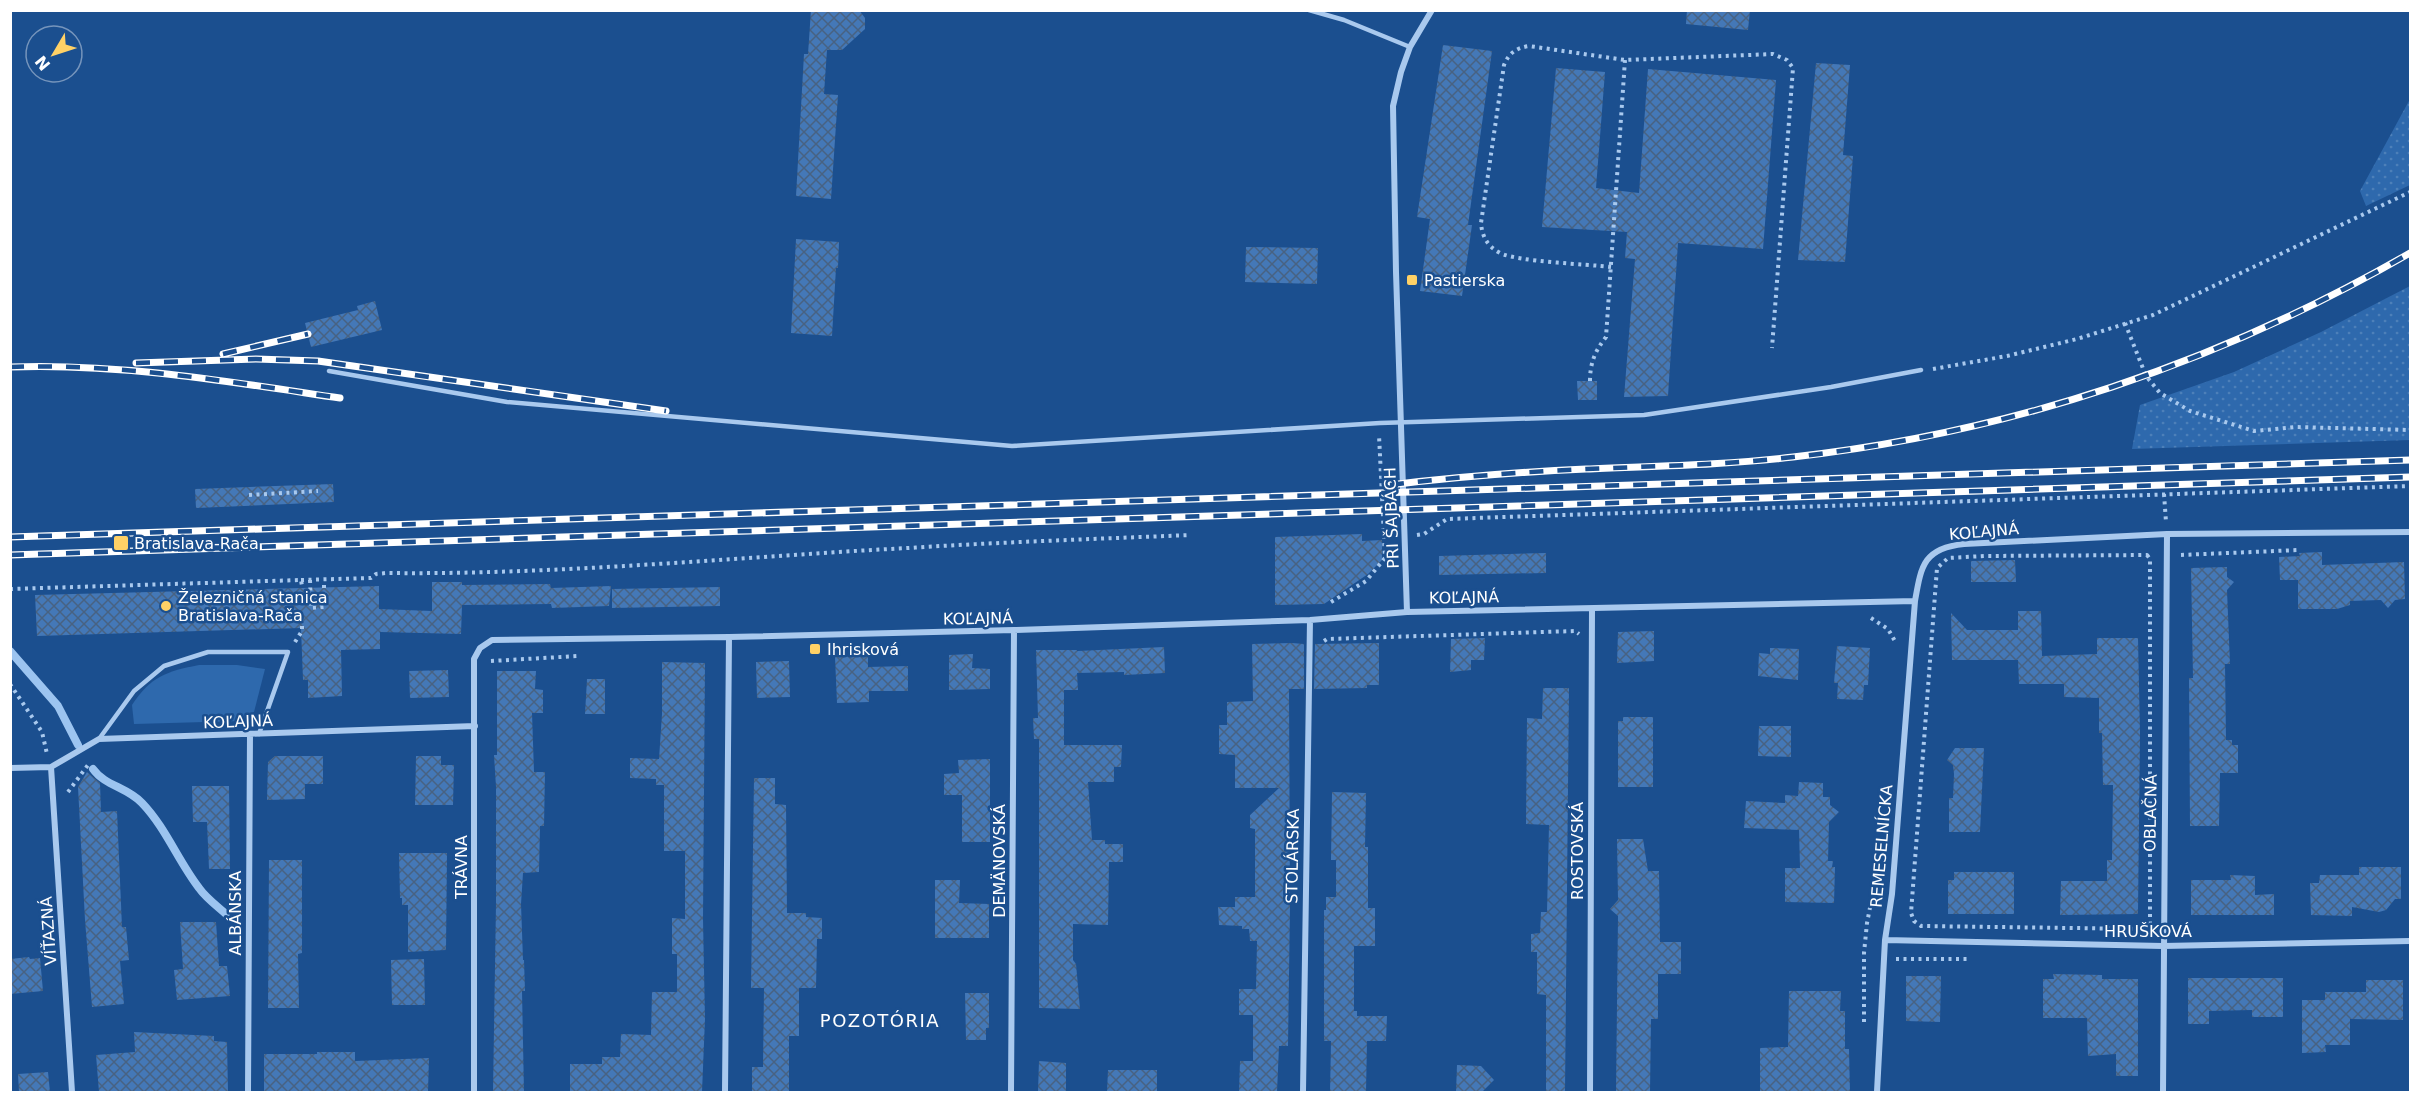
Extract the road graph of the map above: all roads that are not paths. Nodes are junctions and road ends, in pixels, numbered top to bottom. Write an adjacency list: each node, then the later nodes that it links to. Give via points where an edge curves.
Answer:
1 (1309, 10): 3 (lane)
2 (1432, 10): 3 (street)
3 (1410, 46): 6 (street, via 1393,106)
4 (1921, 370): 6 (lane, via 1644,415)
5 (329, 371): 6 (lane, via 507,402 1012,446)
6 (1402, 423): 11 (street, PRI ŠAJBÁCH)
7 (2410, 532): 8 (street, KOĽAJNÁ)
8 (2167, 534): 9 (street, KOĽAJNÁ, via 1951,546 1923,565); 24 (street, OBLAČNÁ)
9 (1915, 601): 10 (street, KOĽAJNÁ); 22 (street, REMESELNÍCKA)
10 (1592, 609): 11 (street, KOĽAJNÁ); 31 (street, ROSTOVSKÁ)
11 (1407, 612): 12 (street, KOĽAJNÁ)
12 (1310, 620): 13 (street, KOĽAJNÁ); 30 (street, STOLÁRSKA)
13 (1014, 630): 14 (street, KOĽAJNÁ); 29 (street, DEMÄNOVSKÁ)
14 (729, 637): 15 (street, KOĽAJNÁ, via 494,639); 28 (street)
15 (483, 645): 16 (street, TRÁVNA, via 474,659)
16 (475, 726): 18 (street, KOĽAJNÁ); 27 (street, TRÁVNA)
17 (250, 734): 18 (street, KOĽAJNÁ); 19 (street, KOĽAJNÁ); 26 (street, ALBÁNSKA)
18 (259, 734): 19 (lane, via 288,652 208,652 164,666 134,691)
19 (99, 739): 20 (street, KOĽAJNÁ)
20 (51, 767): 21 (street, KOĽAJNÁ); 25 (street, VÍŤAZNÁ)
21 (10, 768)
22 (1885, 940): 24 (street, HRUŠKOVÁ); 32 (street, REMESELNÍCKA)
23 (2410, 941): 24 (street, HRUŠKOVÁ)
24 (2163, 946): 33 (street, OBLAČNÁ)
25 (72, 1092)
26 (248, 1092)
27 (474, 1092)
28 (725, 1092)
29 (1011, 1092)
30 (1303, 1092)
31 (1590, 1092)
32 (1877, 1092)
33 (2163, 1092)

